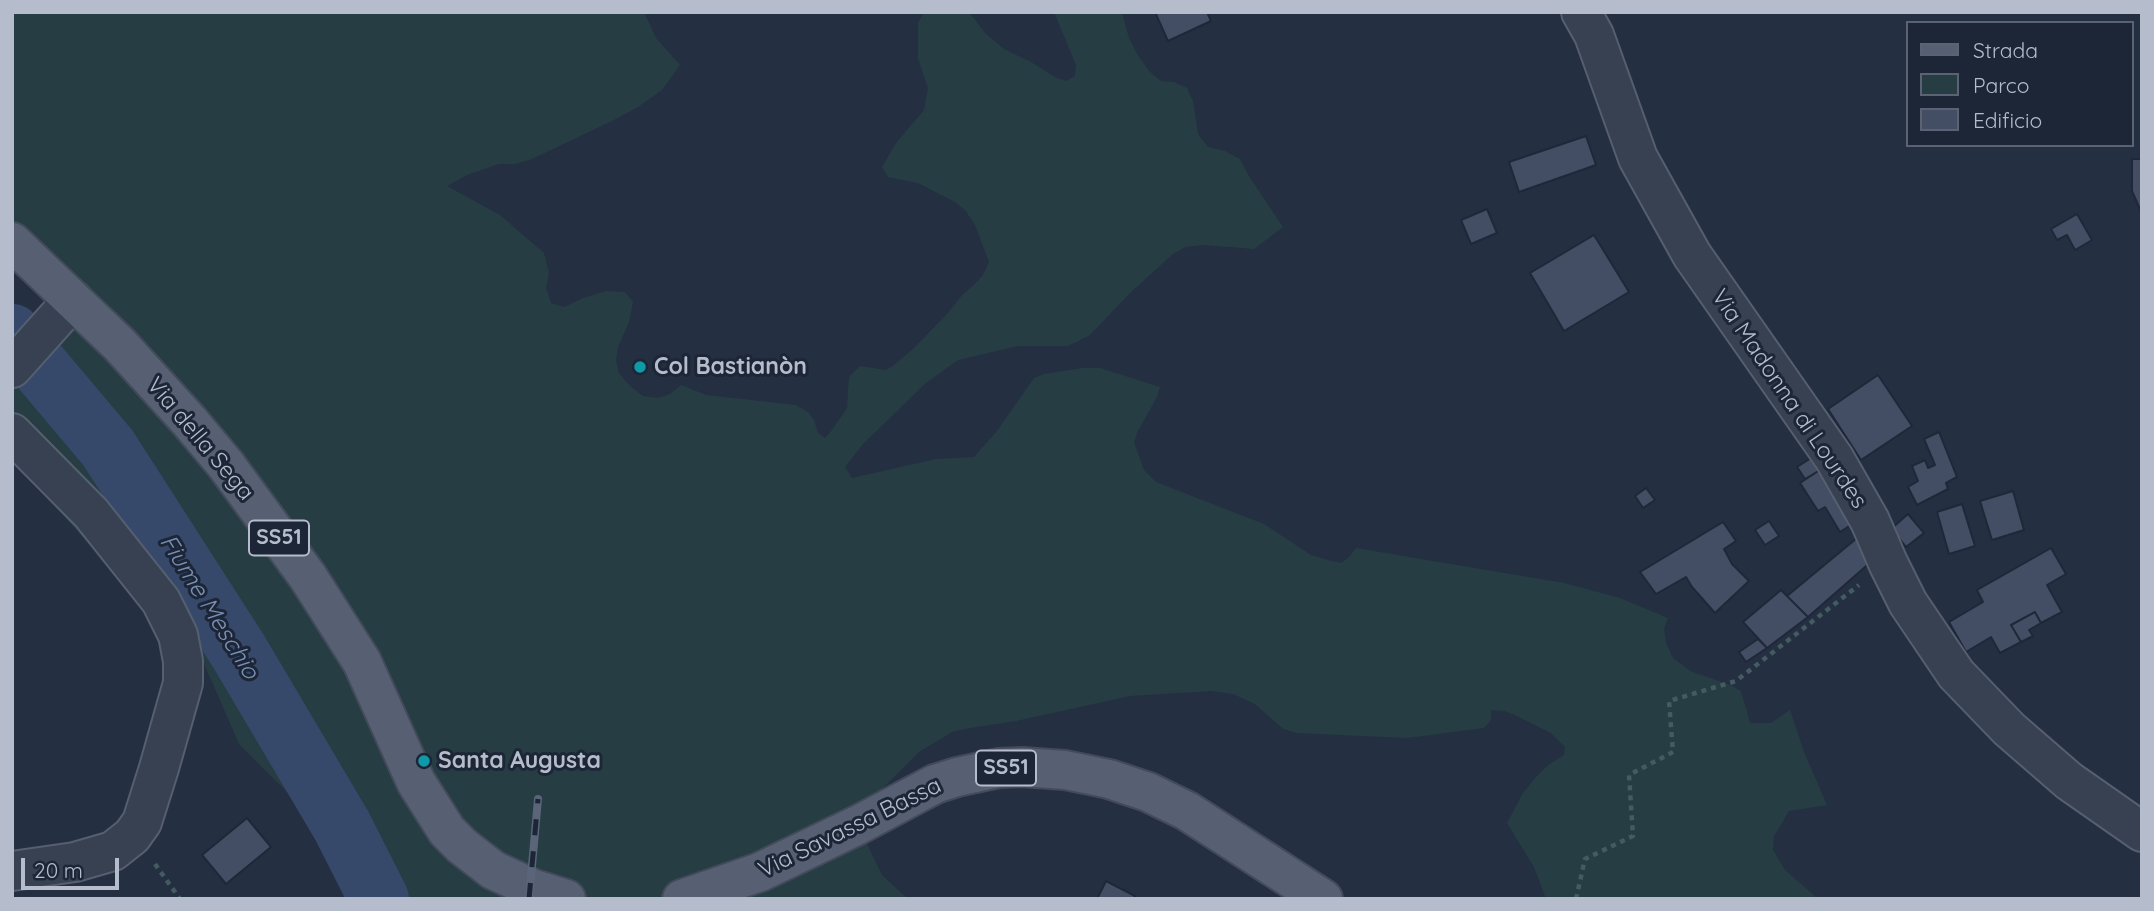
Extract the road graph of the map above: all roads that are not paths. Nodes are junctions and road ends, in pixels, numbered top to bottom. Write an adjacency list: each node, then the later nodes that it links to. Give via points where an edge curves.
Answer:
1 (1581, 12): 6 (street, Via Madonna di Lourdes, via 1594,35 1638,158 1692,255 1834,458 1908,603 1956,674 2008,729 2069,781)
2 (12, 242): 3 (main road, Via della Sega / SS51)
3 (73, 300): 4 (street); 8 (main road, Via della Sega / SS51, via 190,422 308,577 362,662 416,782 436,815 462,846 493,870)
4 (12, 368)
5 (12, 433): 7 (street, via 91,513 161,601 178,635 183,660 183,683 142,822 132,836 113,851)
6 (2142, 832)
7 (12, 871)
8 (566, 899)
9 (682, 899): 10 (main road, Via Savassa Bassa / SS51, via 760,872 935,785 999,768 1022,767 1065,770 1148,792 1198,817)
10 (1323, 899)

